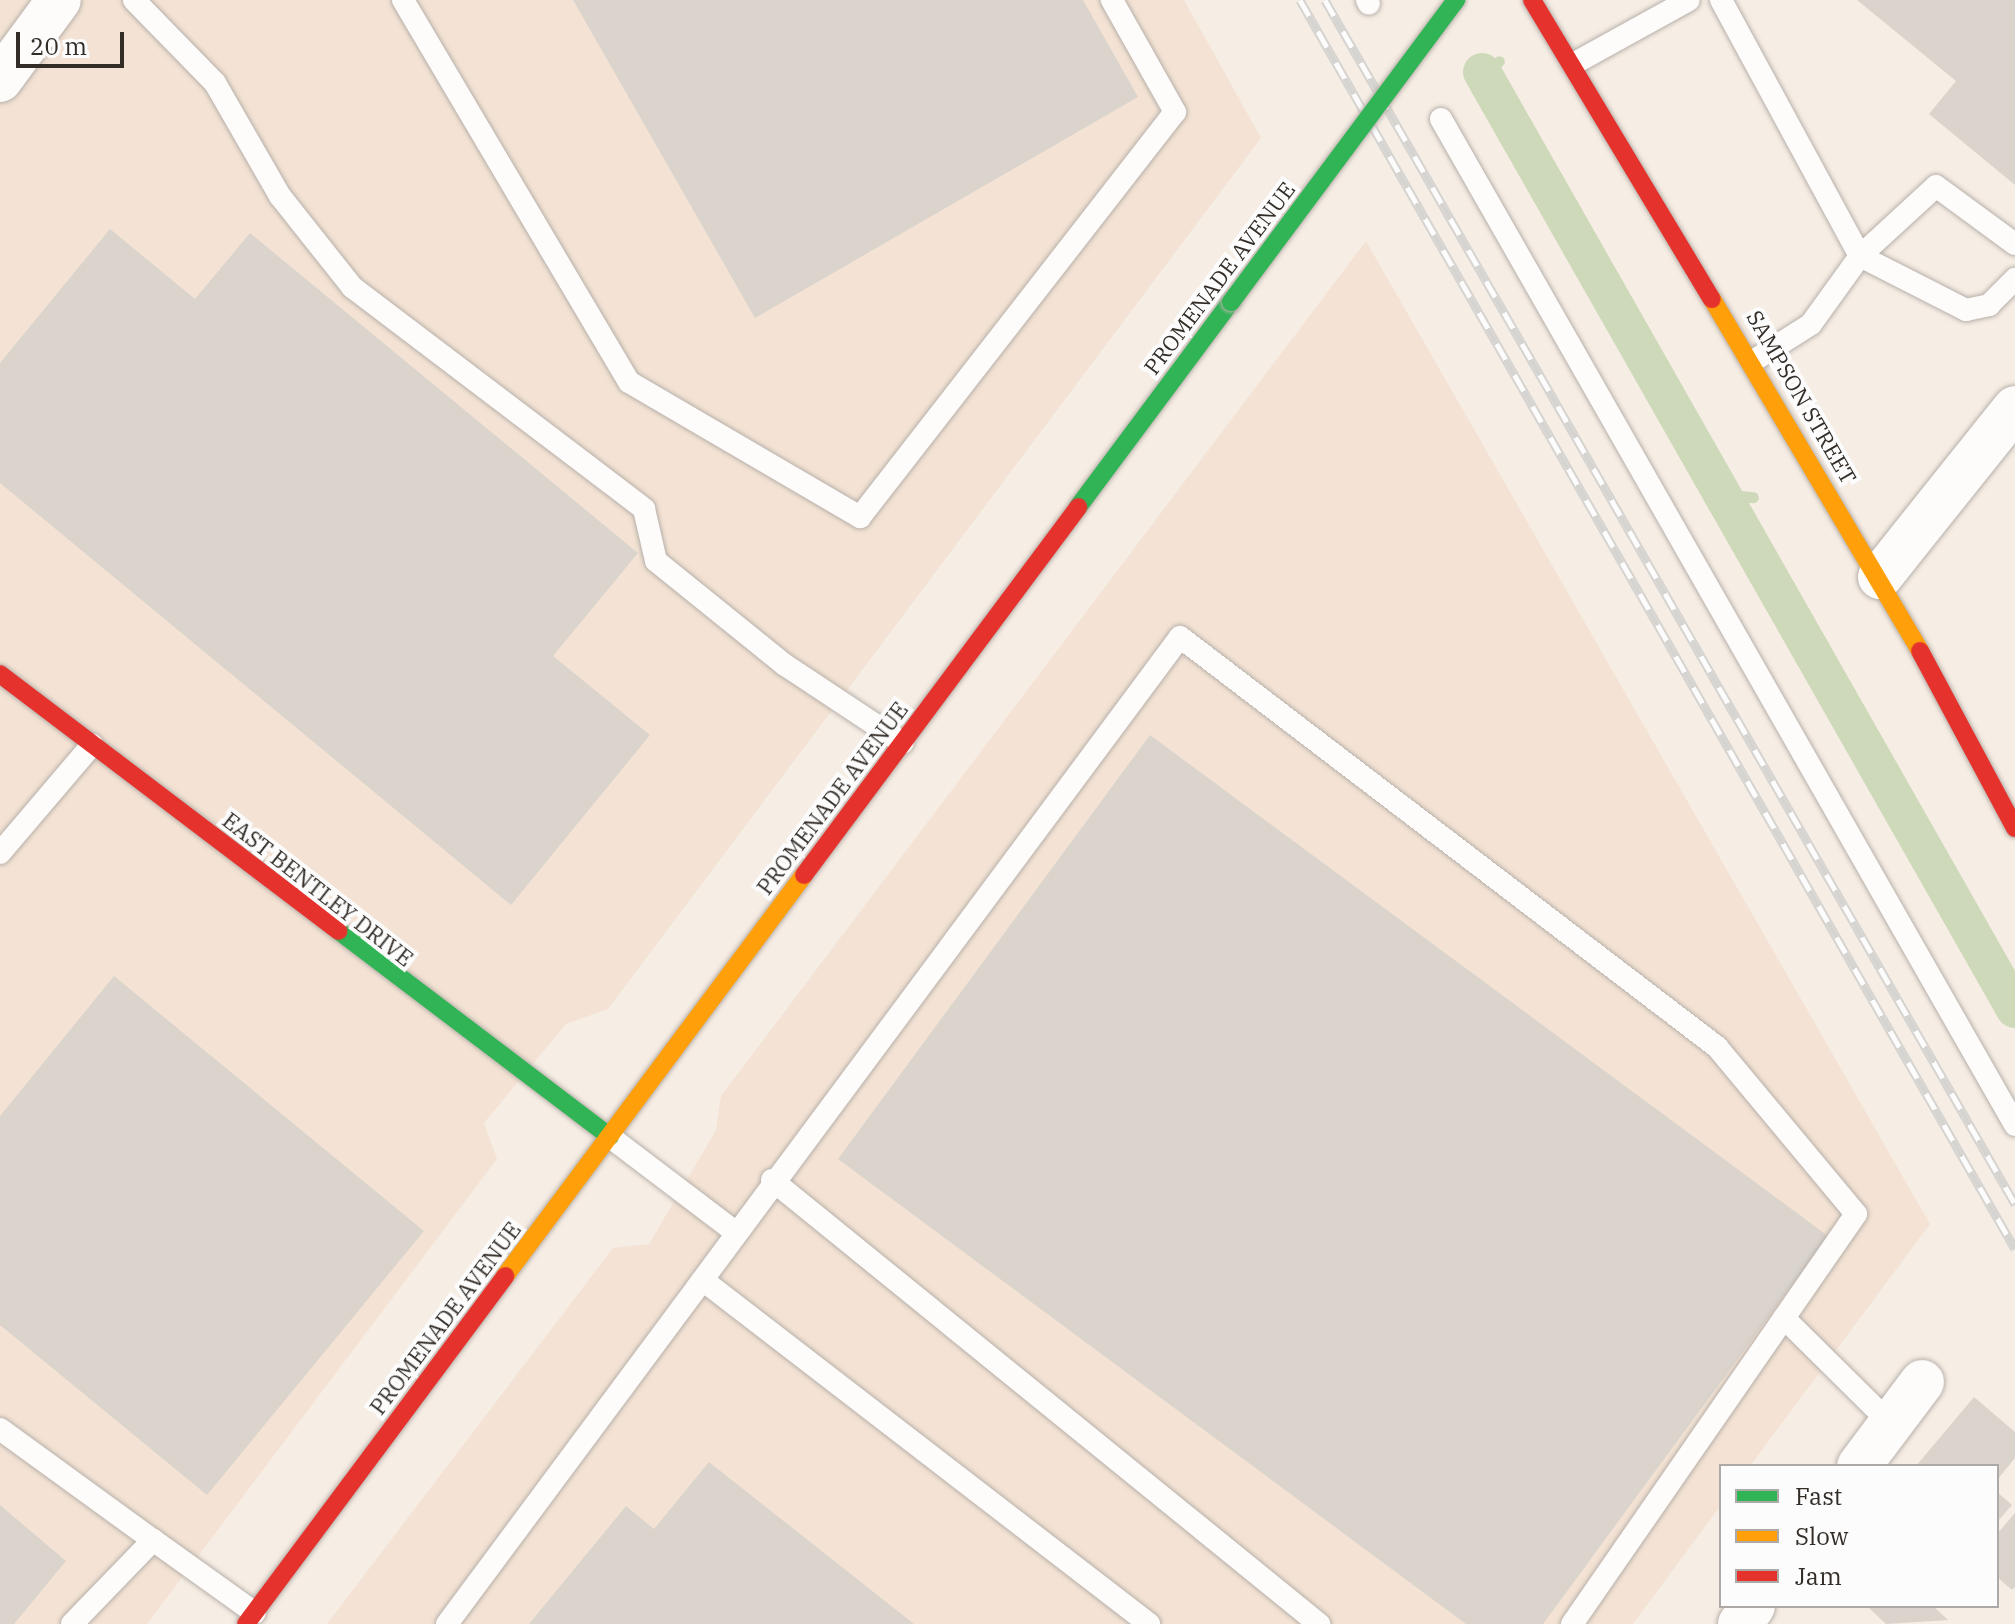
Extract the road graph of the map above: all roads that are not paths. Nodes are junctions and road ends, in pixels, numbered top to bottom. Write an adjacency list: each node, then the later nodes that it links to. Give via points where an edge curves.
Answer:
1 (59, 0): 10 (street)
2 (134, 0): 19 (lane, via 215,83 280,196 352,287 644,509 656,561 785,665)
3 (403, 0): 4 (lane, via 629,382 860,517 1175,112)
4 (1112, 0)
5 (1456, 0): 19 (main road, PROMENADE AVENUE, bridge)
6 (1532, 0): 9 (main road, SAMPSON STREET)
7 (1689, 0): 9 (lane)
8 (1721, 0): 13 (lane)
9 (1573, 64): 15 (main road, SAMPSON STREET)
10 (0, 80)
11 (1441, 119): 23 (lane)
12 (2015, 244): 13 (lane, via 1936,186)
13 (1860, 256): 14 (lane, via 1966,310 1989,305); 15 (lane, via 1811,324)
14 (2015, 279)
15 (1753, 361): 17 (main road, SAMPSON STREET)
16 (2012, 419): 17 (street)
17 (1880, 577): 21 (main road, SAMPSON STREET)
18 (0, 674): 20 (main road, EAST BENTLEY DRIVE)
19 (903, 743): 24 (main road, PROMENADE AVENUE)
20 (92, 745): 22 (lane); 24 (main road, EAST BENTLEY DRIVE)
21 (2015, 828)
22 (0, 853)
23 (2015, 1125)
24 (610, 1137): 26 (lane); 34 (main road, PROMENADE AVENUE)
25 (772, 1180): 26 (lane); 28 (lane, via 1180,637 1717,1047 1856,1214); 38 (lane)
26 (735, 1232): 27 (lane)
27 (704, 1281): 36 (lane); 37 (lane)
28 (1784, 1318): 30 (lane); 39 (lane)
29 (1922, 1382): 30 (street)
30 (1891, 1424): 32 (street)
31 (0, 1429): 33 (lane)
32 (1861, 1464)
33 (153, 1540): 34 (lane); 35 (lane)
34 (251, 1618)
35 (72, 1624)
36 (447, 1624)
37 (1149, 1624)
38 (1319, 1624)
39 (1572, 1624)

